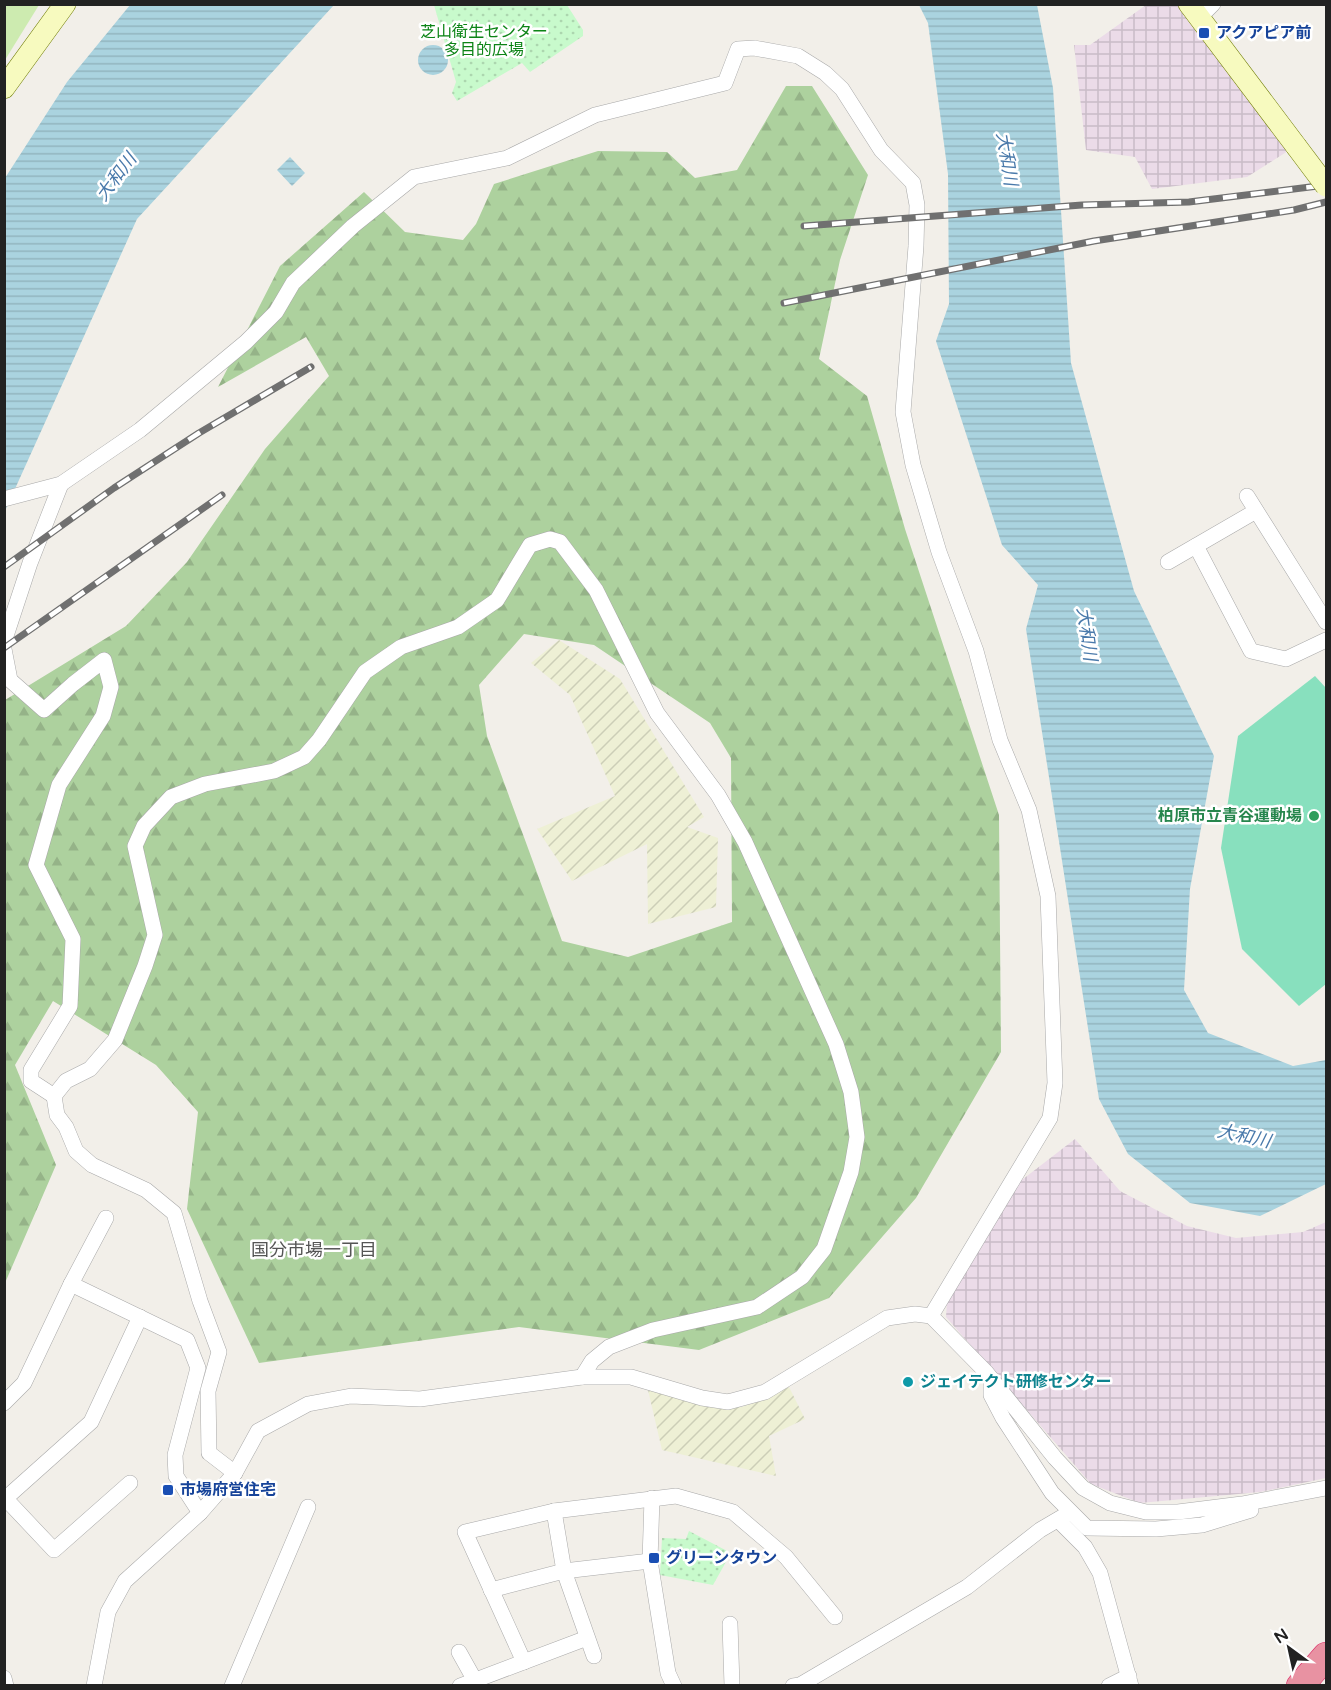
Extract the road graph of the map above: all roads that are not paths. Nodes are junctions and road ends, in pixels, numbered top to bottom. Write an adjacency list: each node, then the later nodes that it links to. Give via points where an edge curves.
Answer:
1 (65, 4): 3 (street)
2 (1201, 9): 4 (street, bridge)
3 (4, 88)
4 (1326, 186)
5 (54, 486): 7 (street); 13 (street); 18 (street, via 140,430 246,342 276,312 293,283 353,226 414,177 507,158 595,115 725,83 738,49 798,56 842,88 880,150 913,183 916,246 903,412 909,444 939,552 976,651 1000,740 1029,810 1048,896 1055,1083 1050,1118)
6 (1247, 496): 8 (street)
7 (4, 499)
8 (1256, 511): 9 (street); 11 (street)
9 (1196, 546): 10 (street); 12 (street, via 1251,651 1286,659)
10 (1168, 562)
11 (1326, 622)
12 (1326, 640)
13 (4, 642)
14 (4, 649): 15 (street, via 10,680 44,710 104,660 111,687 103,716 59,785 36,865 73,939 70,1006 31,1070 31,1081)
15 (54, 1096): 20 (street, via 66,1081 90,1069 115,1041 146,966 155,935 135,846 144,826 171,797 205,784 274,771 304,757 365,672 401,647 458,627 497,600 530,544 550,539 561,542 596,590 657,712 718,795 745,842 836,1044 851,1092 857,1137 851,1172 824,1249 802,1277 757,1307 653,1330 609,1347 592,1361); 23 (street, via 57,1115 76,1151 93,1165 146,1190 174,1214 219,1352 208,1391 209,1453)
16 (106, 1218): 17 (street)
17 (71, 1284): 19 (street); 22 (street, via 24,1383)
18 (931, 1316): 20 (street, via 887,1318 765,1392 728,1402 631,1377); 21 (street)
19 (140, 1317): 26 (street, via 91,1422); 30 (street, via 187,1340 198,1368 176,1455 176,1476)
20 (582, 1377): 23 (street, via 420,1399 351,1396 308,1404 258,1431)
21 (991, 1379): 25 (street, via 1083,1488 1110,1503 1146,1512 1178,1512); 31 (street, via 991,1395)
22 (4, 1403)
23 (235, 1473): 30 (street)
24 (130, 1483): 26 (street, via 54,1550)
25 (1320, 1489): 31 (street, via 1202,1525 1087,1528)
26 (5, 1497)
27 (652, 1498): 29 (street); 32 (street); 35 (street, via 676,1496 733,1512 786,1557)
28 (308, 1508): 47 (street)
29 (554, 1511): 33 (street); 34 (street, via 465,1532)
30 (200, 1513): 46 (street, via 125,1581 108,1612)
31 (1064, 1517): 43 (street, via 1100,1573); 51 (street, via 1040,1530 967,1587)
32 (650, 1561): 33 (street); 49 (street, via 668,1673)
33 (564, 1571): 34 (street); 37 (street)
34 (491, 1590): 41 (street)
35 (835, 1617)
36 (730, 1624): 50 (street)
37 (587, 1638): 39 (street); 41 (street)
38 (459, 1652): 44 (street)
39 (594, 1656)
40 (1326, 1656): 53 (highway)
41 (524, 1662): 44 (street)
42 (4, 1678): 45 (street)
43 (1130, 1681): 52 (street)
44 (477, 1683): 48 (street)
45 (6, 1686)
46 (94, 1686)
47 (232, 1686)
48 (460, 1686)
49 (674, 1686)
50 (732, 1686)
51 (793, 1686)
52 (1109, 1686)
53 (1300, 1686)

